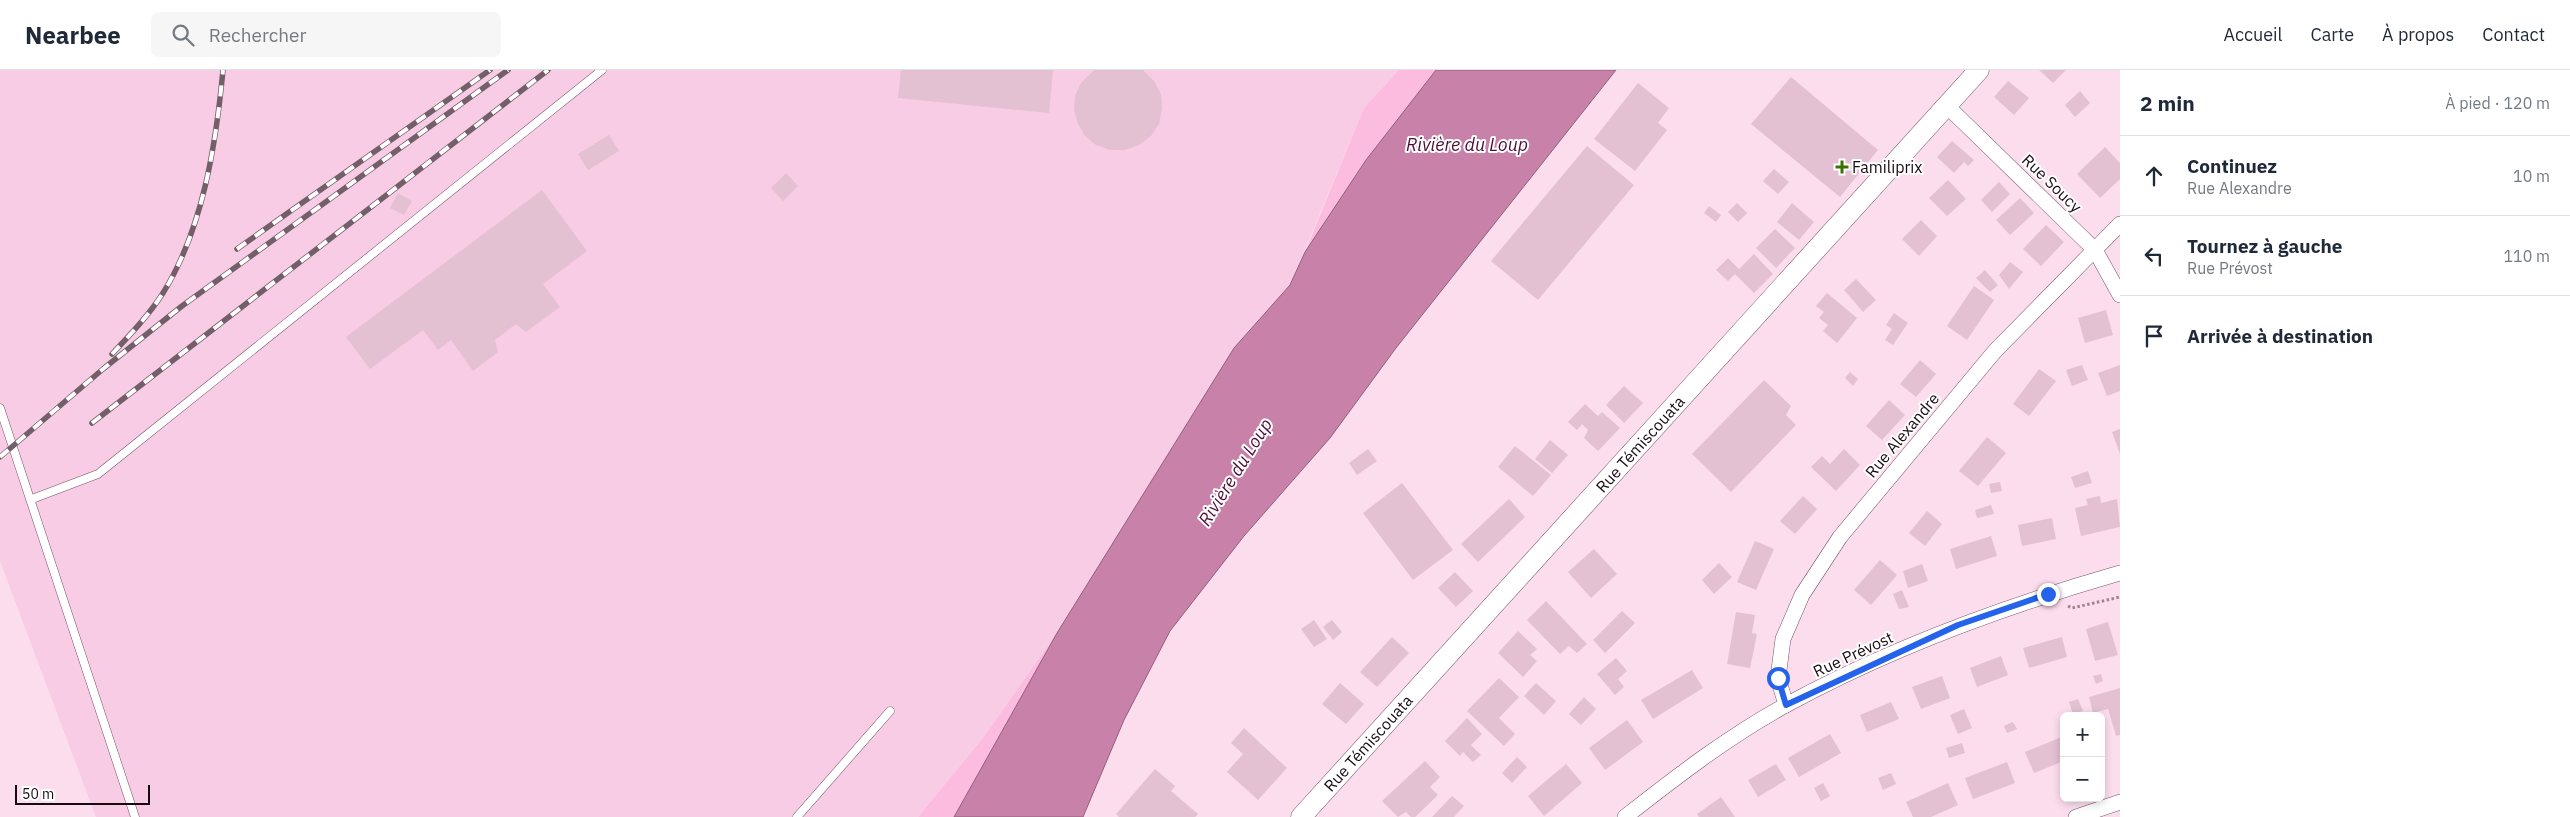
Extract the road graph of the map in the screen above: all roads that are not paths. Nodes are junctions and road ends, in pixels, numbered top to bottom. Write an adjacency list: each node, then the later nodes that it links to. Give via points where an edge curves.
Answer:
1 (602, 70): 8 (lane, via 98,474)
2 (1979, 70): 3 (main road, Rue Témiscouata)
3 (1947, 106): 5 (street, Rue Soucy); 15 (main road, Rue Témiscouata)
4 (2120, 224): 5 (street, Rue Alexandre)
5 (2095, 250): 6 (street, Rue Soucy); 10 (street, Rue Alexandre, via 1995,351 1840,537 1802,595 1782,640 1778,678)
6 (2120, 295)
7 (0, 408): 8 (lane)
8 (32, 499): 13 (lane)
9 (2120, 573): 10 (street, Rue Prévost, via 1958,625)
10 (1786, 705): 16 (street, Rue Prévost, via 1681,772)
11 (890, 711): 14 (lane)
12 (2120, 802): 17 (street)
13 (136, 817)
14 (797, 817)
15 (1301, 817)
16 (1625, 817)
17 (2076, 817)

